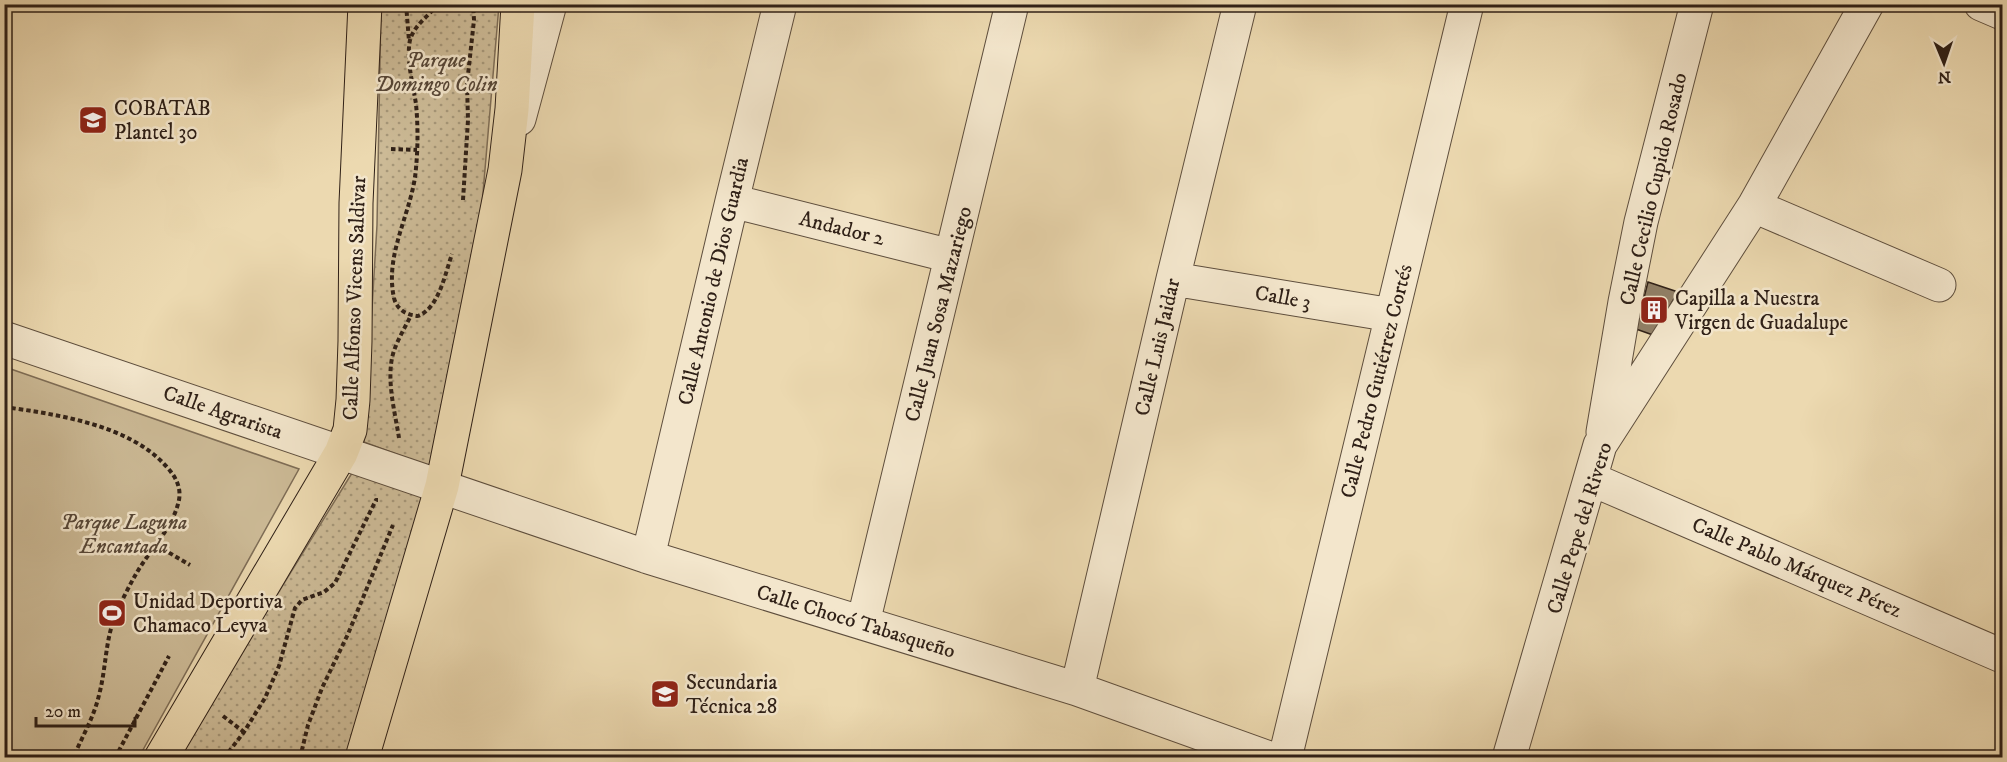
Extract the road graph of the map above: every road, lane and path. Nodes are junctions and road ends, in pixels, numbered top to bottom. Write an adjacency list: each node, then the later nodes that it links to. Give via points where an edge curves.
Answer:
1 (366, 4): 31 (main road, Calle Alfonso Vicens Saldivar, via 352,400 350,430)
2 (406, 4): 15 (path)
3 (438, 4): 15 (path, via 415,28)
4 (473, 4): 21 (path)
5 (518, 4): 18 (main road)
6 (550, 4): 18 (street)
7 (780, 4): 19 (street, Calle Antonio de Dios Guardia)
8 (1012, 4): 23 (street, Calle Juan Sosa Mazariego)
9 (1240, 4): 24 (street, Calle Luis Jaidar)
10 (1467, 4): 27 (street, Calle Pedro Gutiérrez Cortés)
11 (1697, 4): 30 (street, Calle Cecilio Cupido Rosado, via 1641,222)
12 (1868, 4): 20 (street, Calle Pepe del Rivero)
13 (1981, 4): 14 (street)
14 (2002, 13)
15 (409, 48): 17 (path)
16 (388, 148): 17 (path)
17 (417, 150): 26 (path, via 412,195 397,243 393,275 396,304)
18 (505, 170): 34 (main road)
19 (732, 201): 23 (street, Andador 2); 37 (street, Calle Antonio de Dios Guardia)
20 (1754, 206): 25 (street); 30 (street, Calle Pepe del Rivero)
21 (462, 208)
22 (453, 249): 26 (path, via 429,310)
23 (951, 256): 39 (street, Calle Juan Sosa Mazariego)
24 (1173, 279): 27 (street, Calle 3); 42 (street, Calle Luis Jaidar)
25 (1939, 285)
26 (411, 315): 32 (path, via 391,367)
27 (1392, 315): 50 (street, Calle Pedro Gutiérrez Cortés)
28 (4, 338): 31 (street, Calle Agrarista)
29 (4, 407): 36 (path, via 92,425 154,453 174,474 180,493 173,516)
30 (1600, 445): 33 (street, Calle Pepe del Rivero)
31 (341, 453): 32 (street, Calle Agrarista); 45 (main road, Calle Alfonso Vicens Saldivar)
32 (402, 473): 34 (street, Calle Agrarista); 46 (path, via 402,503 376,500 335,583 302,600 295,608 279,666 265,698)
33 (1592, 479): 41 (street, Calle Pablo Márquez Pérez); 51 (street, Calle Pepe del Rivero)
34 (442, 486): 37 (street, Calle Chocó Tabasqueño); 48 (main road)
35 (393, 525): 47 (path, via 322,688)
36 (156, 545): 38 (path); 43 (path, via 115,619 107,642 99,694)
37 (648, 557): 39 (street, Calle Chocó Tabasqueño)
38 (190, 565)
39 (863, 623): 42 (street, Calle Chocó Tabasqueño)
40 (169, 656): 44 (path)
41 (2002, 656)
42 (1077, 689): 49 (street, Calle Chocó Tabasqueño)
43 (73, 758)
44 (115, 758)
45 (161, 758)
46 (224, 758)
47 (300, 758)
48 (362, 758)
49 (1269, 758)
50 (1285, 758)
51 (1509, 758)

